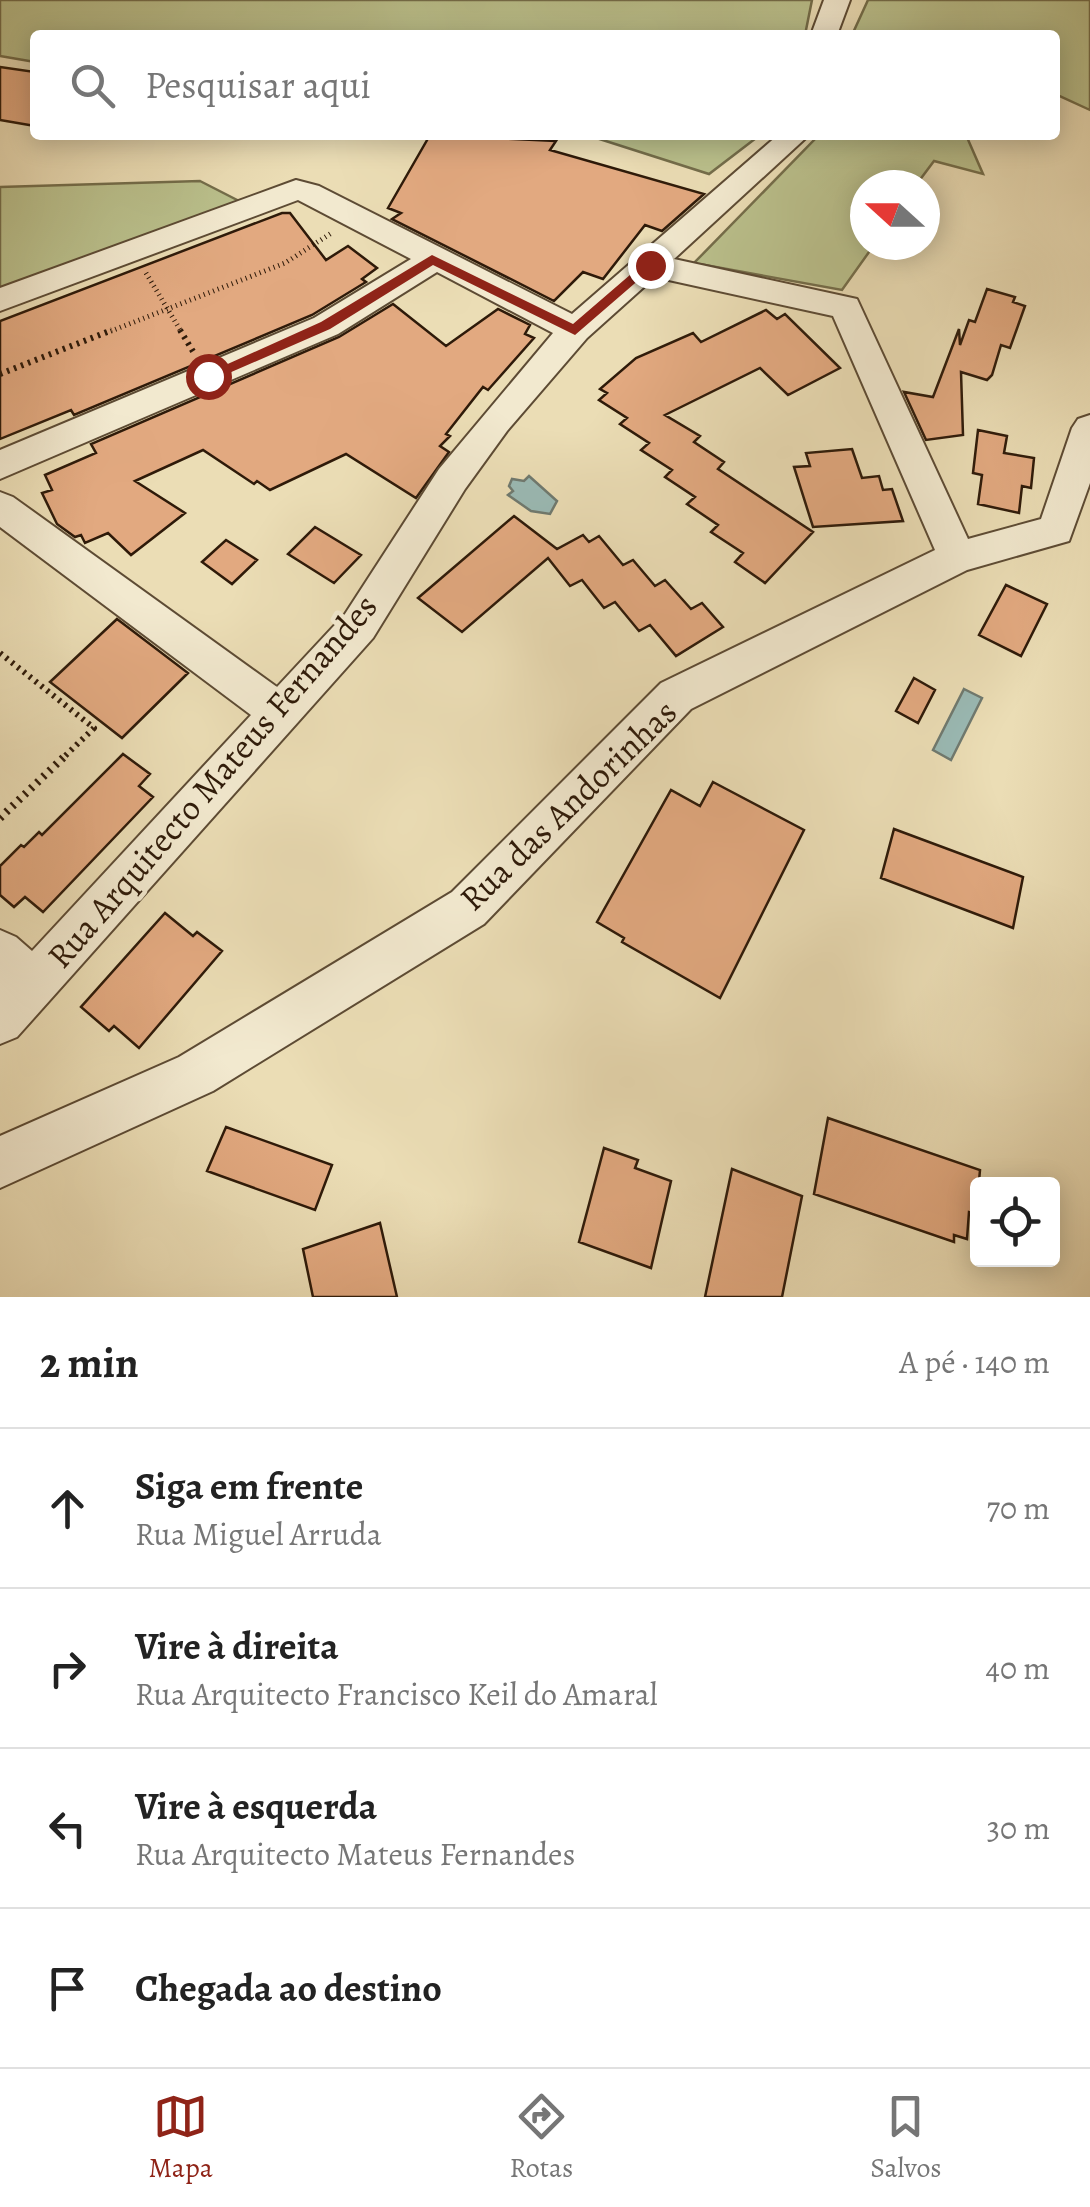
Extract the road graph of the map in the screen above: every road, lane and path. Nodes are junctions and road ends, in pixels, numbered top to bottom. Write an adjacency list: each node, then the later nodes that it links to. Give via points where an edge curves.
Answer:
1 (837, 0): 2 (street)
2 (826, 30)
3 (789, 140): 7 (street, Rua Arquitecto Mateus Fernandes)
4 (355, 218): 5 (street, via 296,190); 6 (street); 9 (path, via 285,264)
5 (133, 251): 8 (street); 9 (path)
6 (432, 260): 10 (street); 12 (street, via 326,326)
7 (650, 265): 10 (street, Rua Arquitecto Mateus Fernandes); 16 (street, via 845,307)
8 (0, 300)
9 (168, 310): 11 (path); 12 (path)
10 (575, 330): 18 (street, Rua Arquitecto Mateus Fernandes, via 494,422 359,626)
11 (0, 374)
12 (208, 376): 14 (street)
13 (1090, 428): 16 (street, Rua das Andorinhas, via 1056,530)
14 (0, 466)
15 (0, 508): 18 (street)
16 (957, 557): 22 (street, Rua das Andorinhas, via 676,696 468,908 196,1074)
17 (0, 653): 19 (path, via 94,728)
18 (282, 714): 20 (street, Rua Arquitecto Mateus Fernandes)
19 (0, 818)
20 (16, 968): 21 (street, Rua Arquitecto Mateus Fernandes)
21 (0, 1020)
22 (0, 1162)

